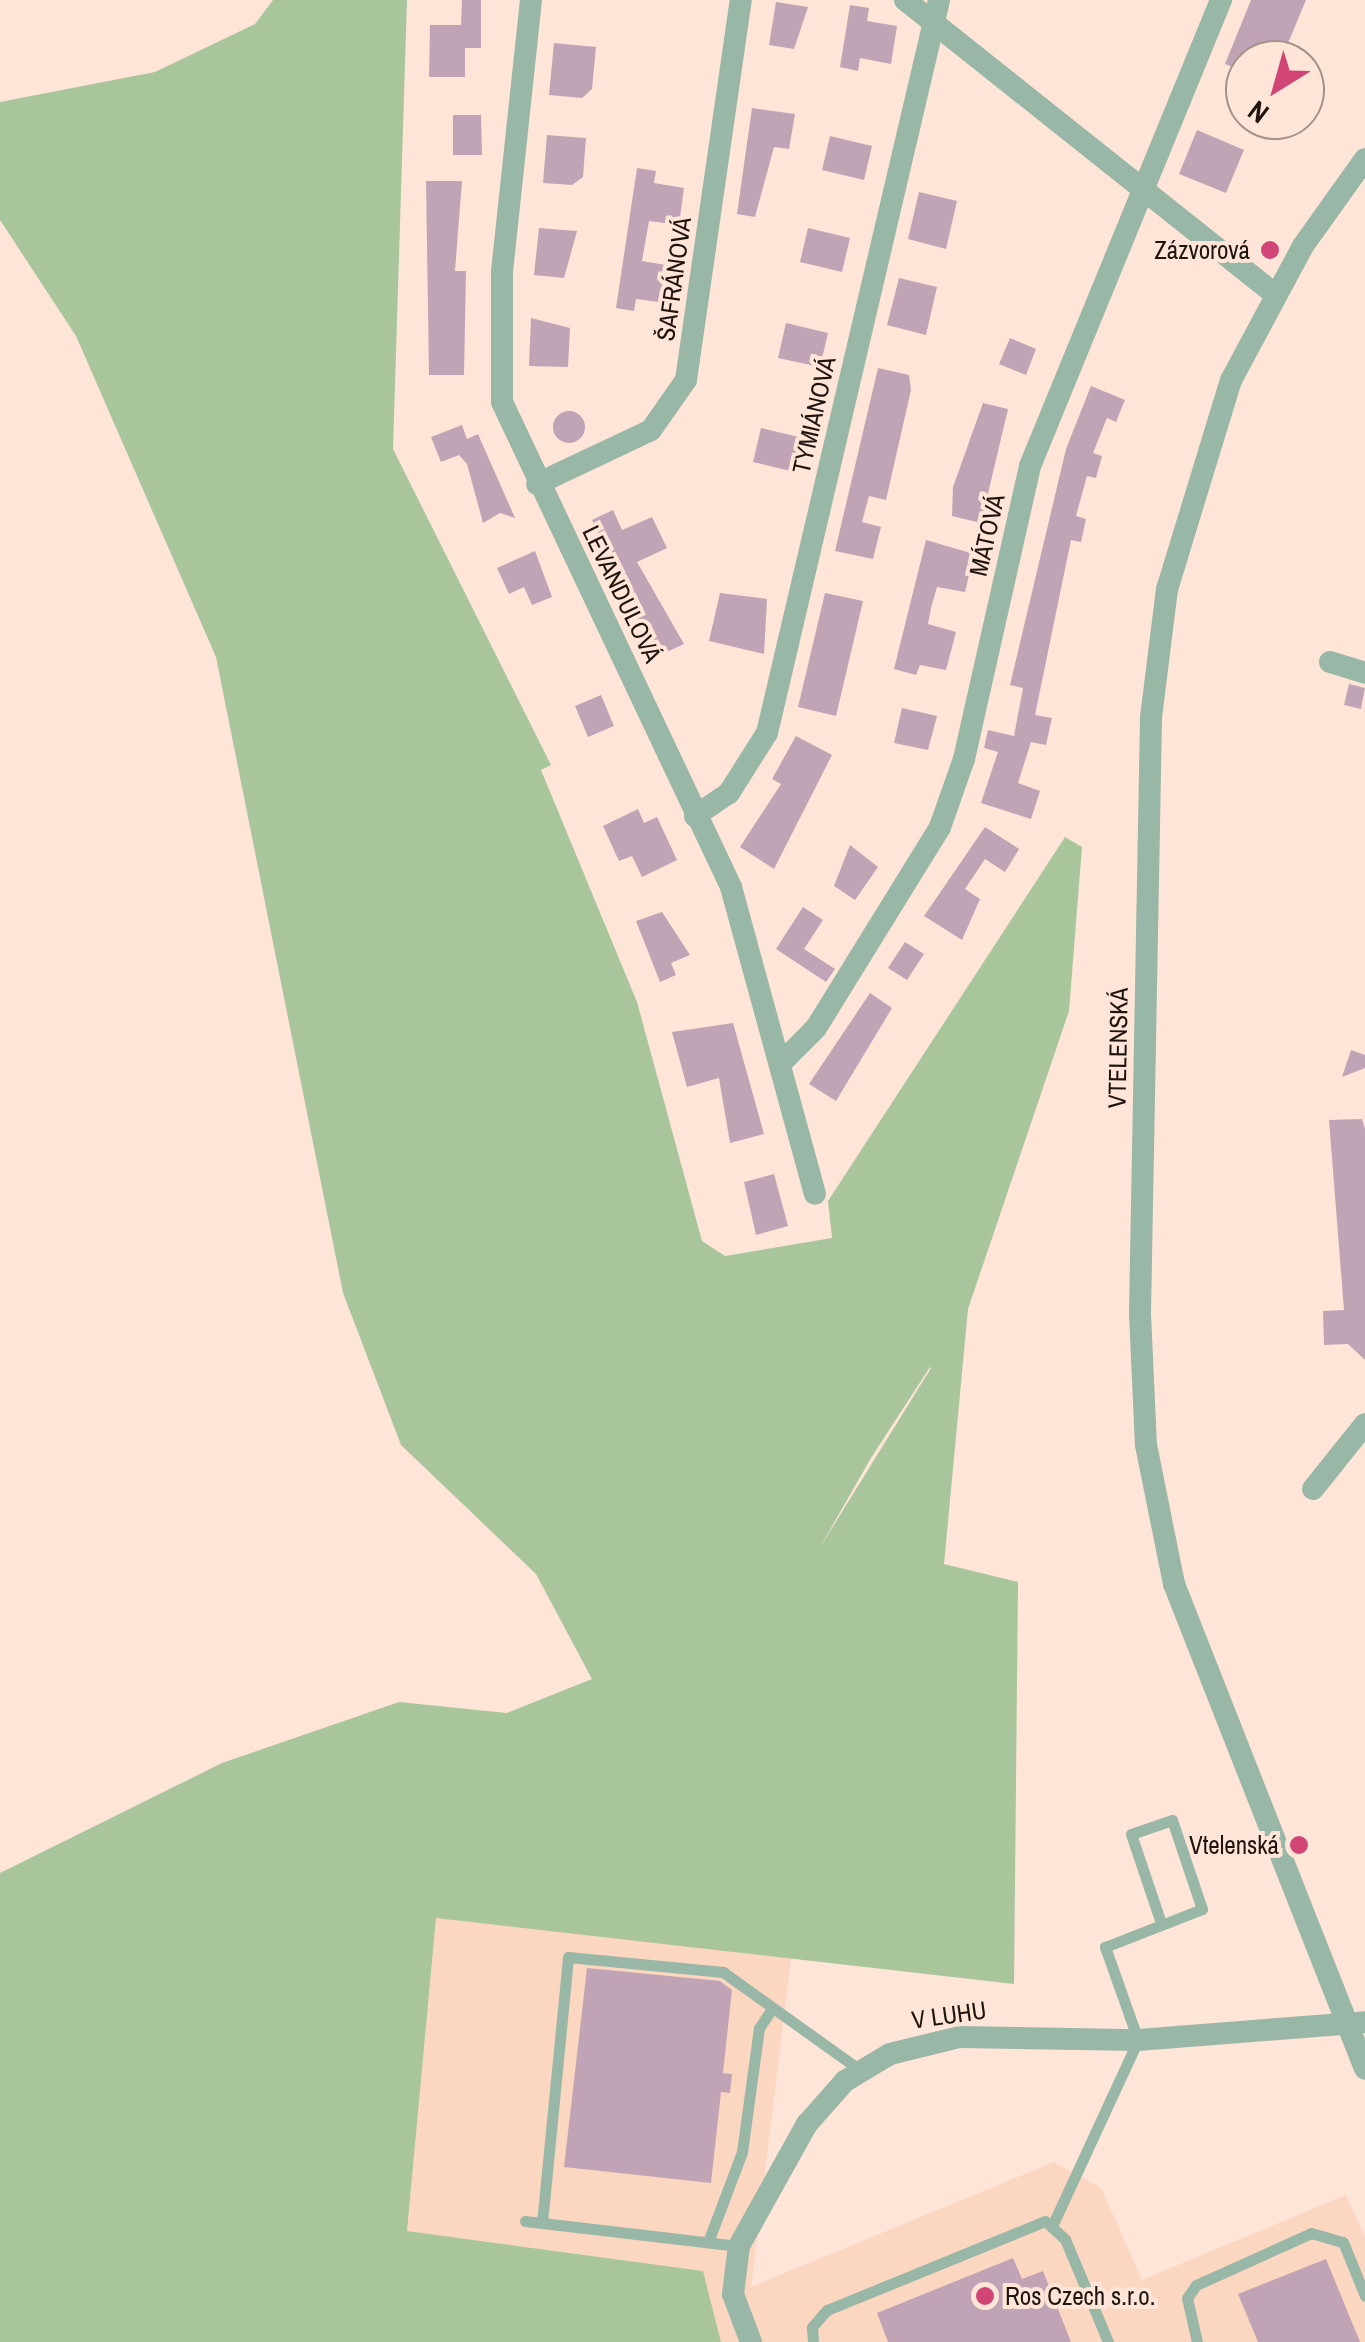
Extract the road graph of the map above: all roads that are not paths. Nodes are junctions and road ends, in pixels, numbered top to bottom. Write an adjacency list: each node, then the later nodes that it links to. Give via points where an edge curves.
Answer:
1 (531, 0): 9 (street, LEVANDULOVÁ, via 497,350 502,402)
2 (742, 0): 9 (street, ŠAFRÁNOVÁ, via 686,380 651,430)
3 (905, 0): 5 (street)
4 (1221, 0): 7 (street, MÁTOVÁ, via 1154,150)
5 (937, 11): 7 (street); 12 (street, TYMIÁNOVÁ, via 767,733 730,793)
6 (1365, 159): 8 (street, VTELENSKÁ)
7 (1146, 194): 8 (street); 13 (street, MÁTOVÁ, via 1030,466 964,758 940,827 816,1028)
8 (1274, 294): 19 (street, VTELENSKÁ, via 1196,472 1160,635 1140,1364 1152,1485 1174,1584)
9 (537, 484): 12 (street, LEVANDULOVÁ)
10 (1330, 662): 11 (street)
11 (1365, 673)
12 (696, 816): 13 (street, LEVANDULOVÁ, via 741,915)
13 (782, 1063): 14 (street, LEVANDULOVÁ)
14 (816, 1194)
15 (1365, 1424): 16 (street)
16 (1313, 1488)
17 (1161, 1922): 17 (lane, via 1202,1909 1172,1820 1130,1834); 20 (lane, via 1105,1947)
18 (770, 2010): 22 (lane); 24 (lane, via 723,1972 568,1957); 26 (lane, via 760,2028 742,2152)
19 (1356, 2023): 20 (street, V LUHU); 21 (street, VTELENSKÁ)
20 (1138, 2040): 22 (street, V LUHU, via 960,2037); 25 (lane)
21 (1365, 2069)
22 (860, 2070): 27 (street, V LUHU, via 807,2124)
23 (525, 2221): 24 (lane)
24 (542, 2223): 26 (lane)
25 (1053, 2224): 30 (lane, via 1031,2224 827,2310 812,2327); 31 (lane)
26 (708, 2242): 27 (lane)
27 (740, 2246): 29 (street, V LUHU, via 733,2294)
28 (1365, 2296): 32 (lane, via 1343,2242 1311,2233 1196,2285 1186,2298)
29 (751, 2342)
30 (814, 2342)
31 (1108, 2342)
32 (1197, 2342)

